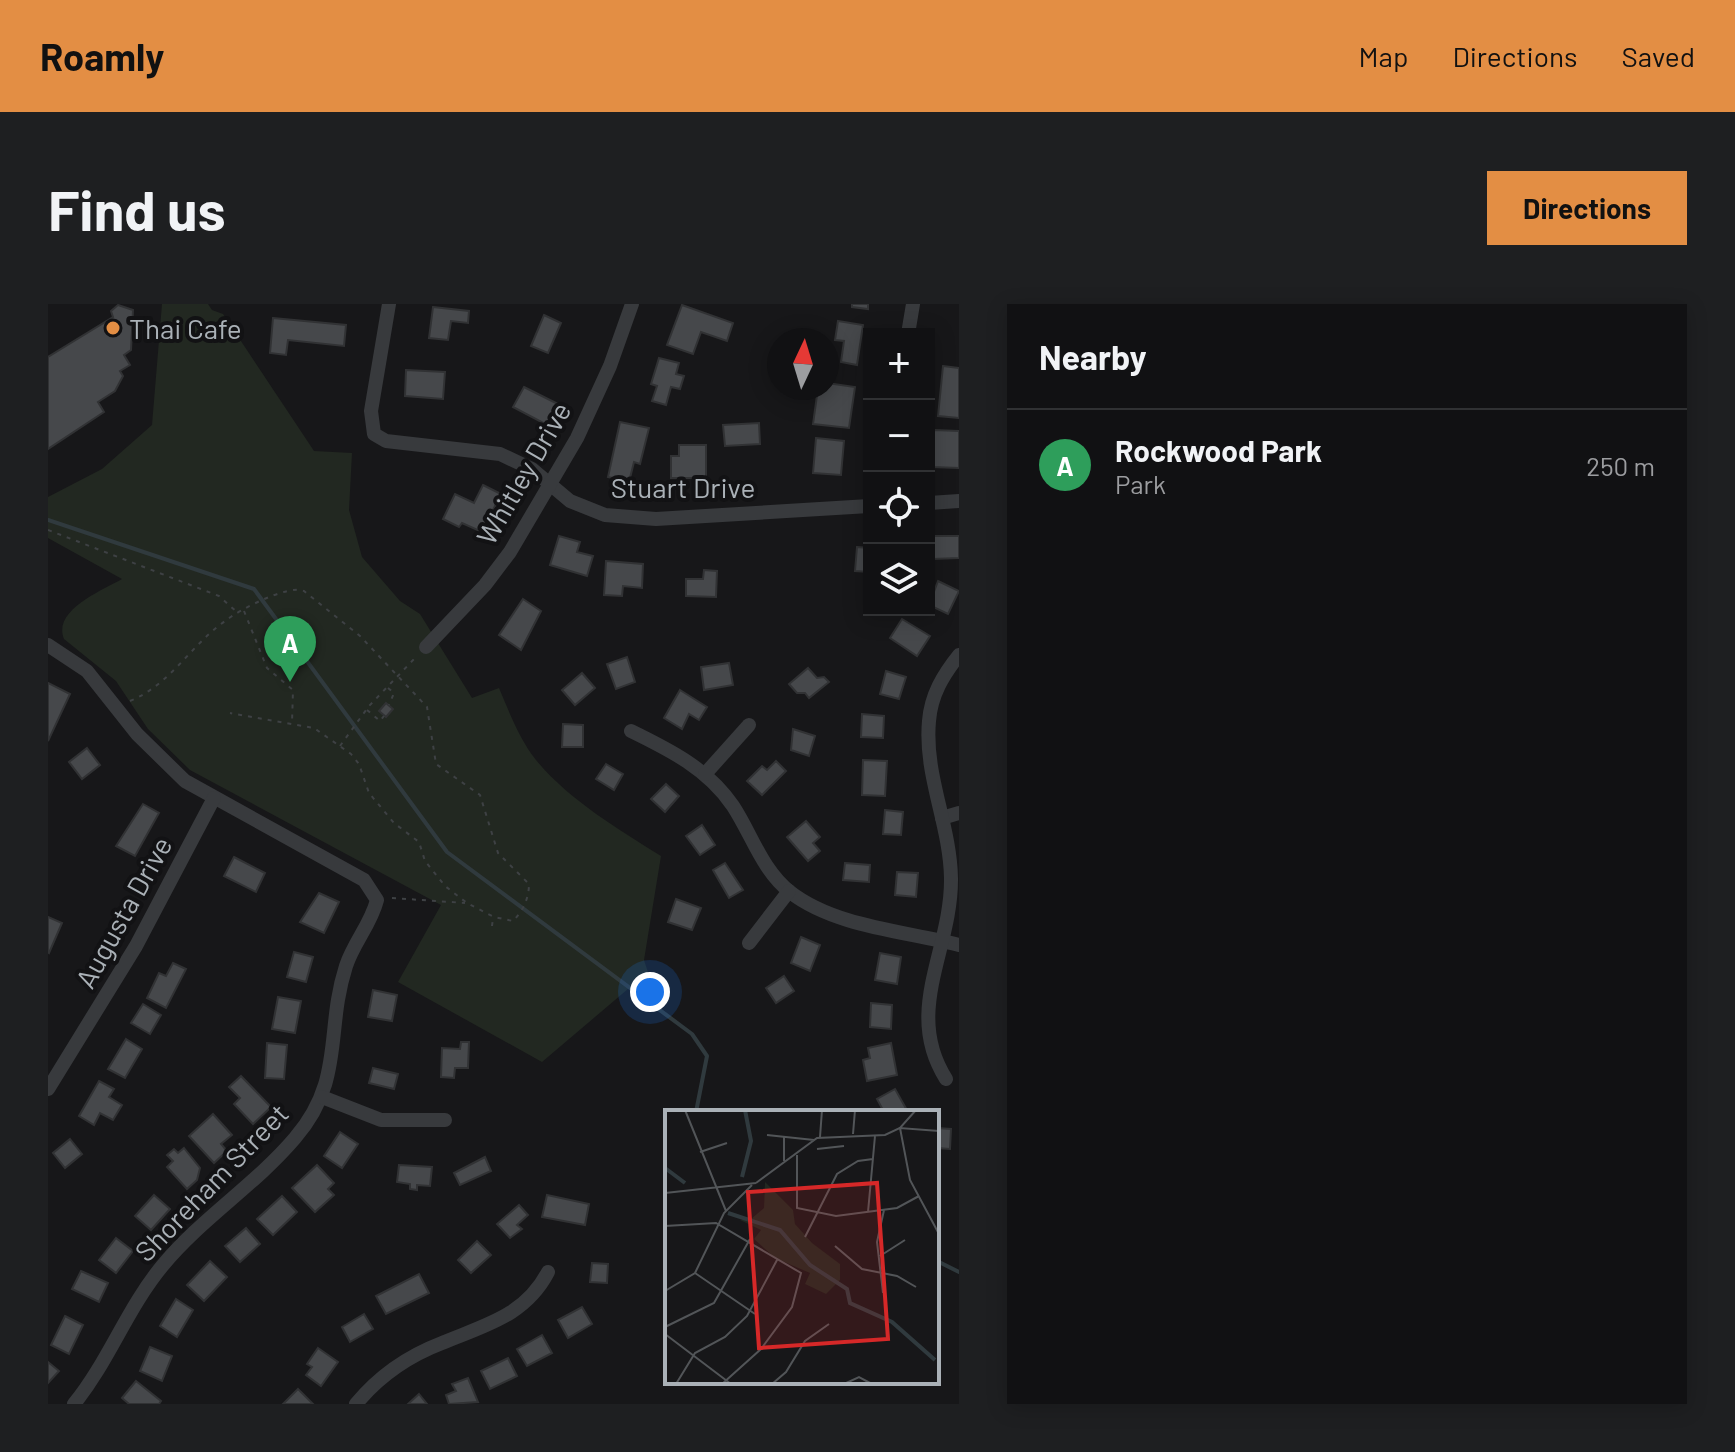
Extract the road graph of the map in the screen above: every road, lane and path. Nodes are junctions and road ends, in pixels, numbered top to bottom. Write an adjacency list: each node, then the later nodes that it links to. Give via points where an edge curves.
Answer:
1 (389, 304): 5 (street, Stuart Drive, via 371,411 374,434 396,442 500,454 532,469)
2 (632, 304): 5 (street, Whitley Drive, via 594,402)
3 (913, 304): 4 (street)
4 (909, 328)
5 (550, 485): 8 (street, Stuart Drive, via 592,512 631,519); 13 (street, Whitley Drive, via 485,585)
6 (959, 501): 7 (street)
7 (935, 503)
8 (863, 506)
9 (48, 530): 11 (path, via 219,596)
10 (244, 610): 11 (path); 15 (path, via 299,588 360,636); 22 (path, via 267,668 293,690)
11 (238, 614): 18 (path, via 224,621 153,689)
12 (48, 645): 18 (street, via 87,671)
13 (426, 647): 15 (path)
14 (959, 655): 29 (street, via 942,678 929,718 930,764)
15 (399, 676): 16 (path); 33 (path, via 427,707 436,764 480,795 498,853 529,884 527,900 513,921)
16 (387, 687): 17 (path, via 394,693); 19 (path)
17 (389, 705)
18 (117, 707): 27 (street, via 164,763)
19 (366, 710): 21 (path, via 380,721); 25 (path)
20 (230, 713): 22 (path)
21 (384, 716)
22 (292, 723): 25 (path, via 314,728)
23 (749, 725): 26 (street)
24 (631, 731): 26 (street)
25 (339, 747): 32 (path, via 357,760 369,793 419,842 425,861 445,886)
26 (705, 774): 30 (street, via 735,808 767,866)
27 (214, 798): 31 (street, via 364,880); 39 (street, Augusta Drive, via 136,946)
28 (959, 813): 29 (street)
29 (942, 818): 35 (street, via 951,876)
30 (789, 891): 35 (street, via 825,912); 36 (street)
31 (375, 893): 32 (path); 40 (street, Shoreham Street, via 374,913 341,984 334,1053)
32 (467, 903): 33 (path)
33 (494, 917): 34 (path)
34 (492, 926)
35 (941, 940): 37 (street); 38 (street, via 926,1023 933,1057)
36 (749, 943)
37 (959, 945)
38 (946, 1079)
39 (48, 1089)
40 (322, 1097): 41 (street, via 381,1120); 43 (street, Shoreham Street, via 269,1166 164,1264 127,1314)
41 (445, 1120)
42 (548, 1272): 44 (street, via 519,1308 404,1361 373,1383)
43 (74, 1404)
44 (356, 1404)

